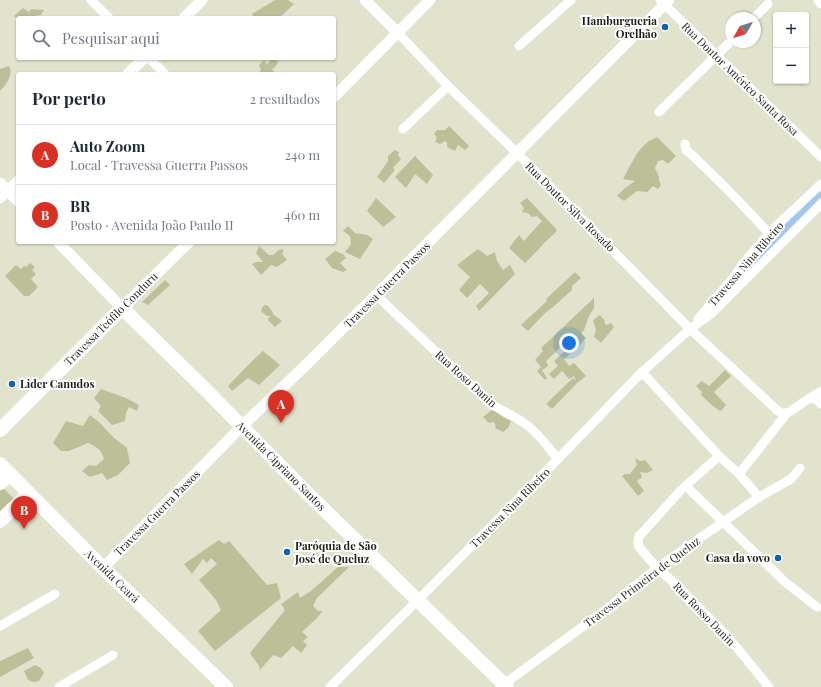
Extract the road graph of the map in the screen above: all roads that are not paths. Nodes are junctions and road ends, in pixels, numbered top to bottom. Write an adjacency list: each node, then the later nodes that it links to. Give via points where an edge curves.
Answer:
1 (91, 0): 11 (street)
2 (202, 0): 12 (street)
3 (365, 0): 13 (street, Rua Doutor Silva Rosado)
4 (430, 0): 13 (street)
5 (571, 0): 14 (street)
6 (819, 0): 8 (street)
7 (664, 1): 16 (street, Rua Doutor Américo Santa Rosa); 26 (street, Travessa Guerra Passos)
8 (821, 3)
9 (768, 4): 10 (street)
10 (760, 12)
11 (107, 16)
12 (186, 16)
13 (398, 33): 21 (street, Rua Doutor Silva Rosado); 22 (street)
14 (519, 46)
15 (725, 47): 16 (street)
16 (716, 56): 23 (street); 27 (street, Rua Doutor Américo Santa Rosa)
17 (142, 60): 19 (street)
18 (151, 60): 20 (street)
19 (130, 72)
20 (163, 72)
21 (448, 86): 24 (street); 26 (street, Rua Doutor Silva Rosado)
22 (336, 95)
23 (658, 112)
24 (403, 129)
25 (685, 144): 33 (street, via 686,150)
26 (517, 153): 36 (street, Travessa Guerra Passos); 38 (street, Rua Doutor Silva Rosado)
27 (821, 157)
28 (16, 182): 30 (street)
29 (821, 184): 33 (street, Travessa Nina Ribeiro)
30 (3, 191): 31 (street)
31 (16, 200)
32 (821, 204): 38 (street, Travessa Nina Ribeiro, via 712,313)
33 (769, 234): 38 (street, Travessa Nina Ribeiro)
34 (60, 244): 37 (street, Avenida Cipriano Santos)
35 (187, 244): 37 (street, Travessa Teófilo Conduru)
36 (376, 295): 44 (street, Travessa Guerra Passos); 47 (street, Rua Roso Danin, via 491,404 530,427)
37 (122, 308): 44 (main road, Avenida Cipriano Santos); 45 (main road, Travessa Teófilo Conduru)
38 (690, 329): 39 (street, Travessa Nina Ribeiro); 43 (street, Rua Doutor Silva Rosado)
39 (642, 372): 46 (street); 47 (street, Travessa Nina Ribeiro)
40 (821, 391): 41 (street)
41 (811, 398): 42 (street); 43 (street, via 792,411)
42 (821, 404)
43 (782, 412): 50 (street)
44 (242, 426): 56 (street, Travessa Guerra Passos); 59 (main road, Avenida Cipriano Santos)
45 (0, 430)
46 (719, 456): 50 (street); 51 (street)
47 (558, 459): 59 (street, Travessa Nina Ribeiro)
48 (800, 468): 53 (street, Travessa Primeira de Queluz, via 791,479)
49 (3, 474): 52 (main road, Avenida Ceará)
50 (739, 474): 53 (street)
51 (686, 486): 55 (street); 57 (street, Rua Rosso Danin, via 639,536 639,546)
52 (29, 493): 54 (main road); 56 (main road, Avenida Ceará)
53 (759, 497): 55 (street, Travessa Primeira de Queluz)
54 (0, 522)
55 (723, 523): 57 (street, Travessa Primeira de Queluz); 60 (street, via 785,582)
56 (103, 568): 66 (main road, Avenida Ceará)
57 (657, 568): 63 (street, Rua Rosso Danin, via 728,637); 64 (street, Travessa Primeira de Queluz)
58 (55, 594): 61 (street)
59 (418, 600): 64 (main road, Avenida Cipriano Santos); 67 (street, Travessa Nina Ribeiro)
60 (817, 607)
61 (0, 626)
62 (113, 655): 65 (street)
63 (764, 685)
64 (503, 686)
65 (59, 687)
66 (226, 687)
67 (330, 687)

